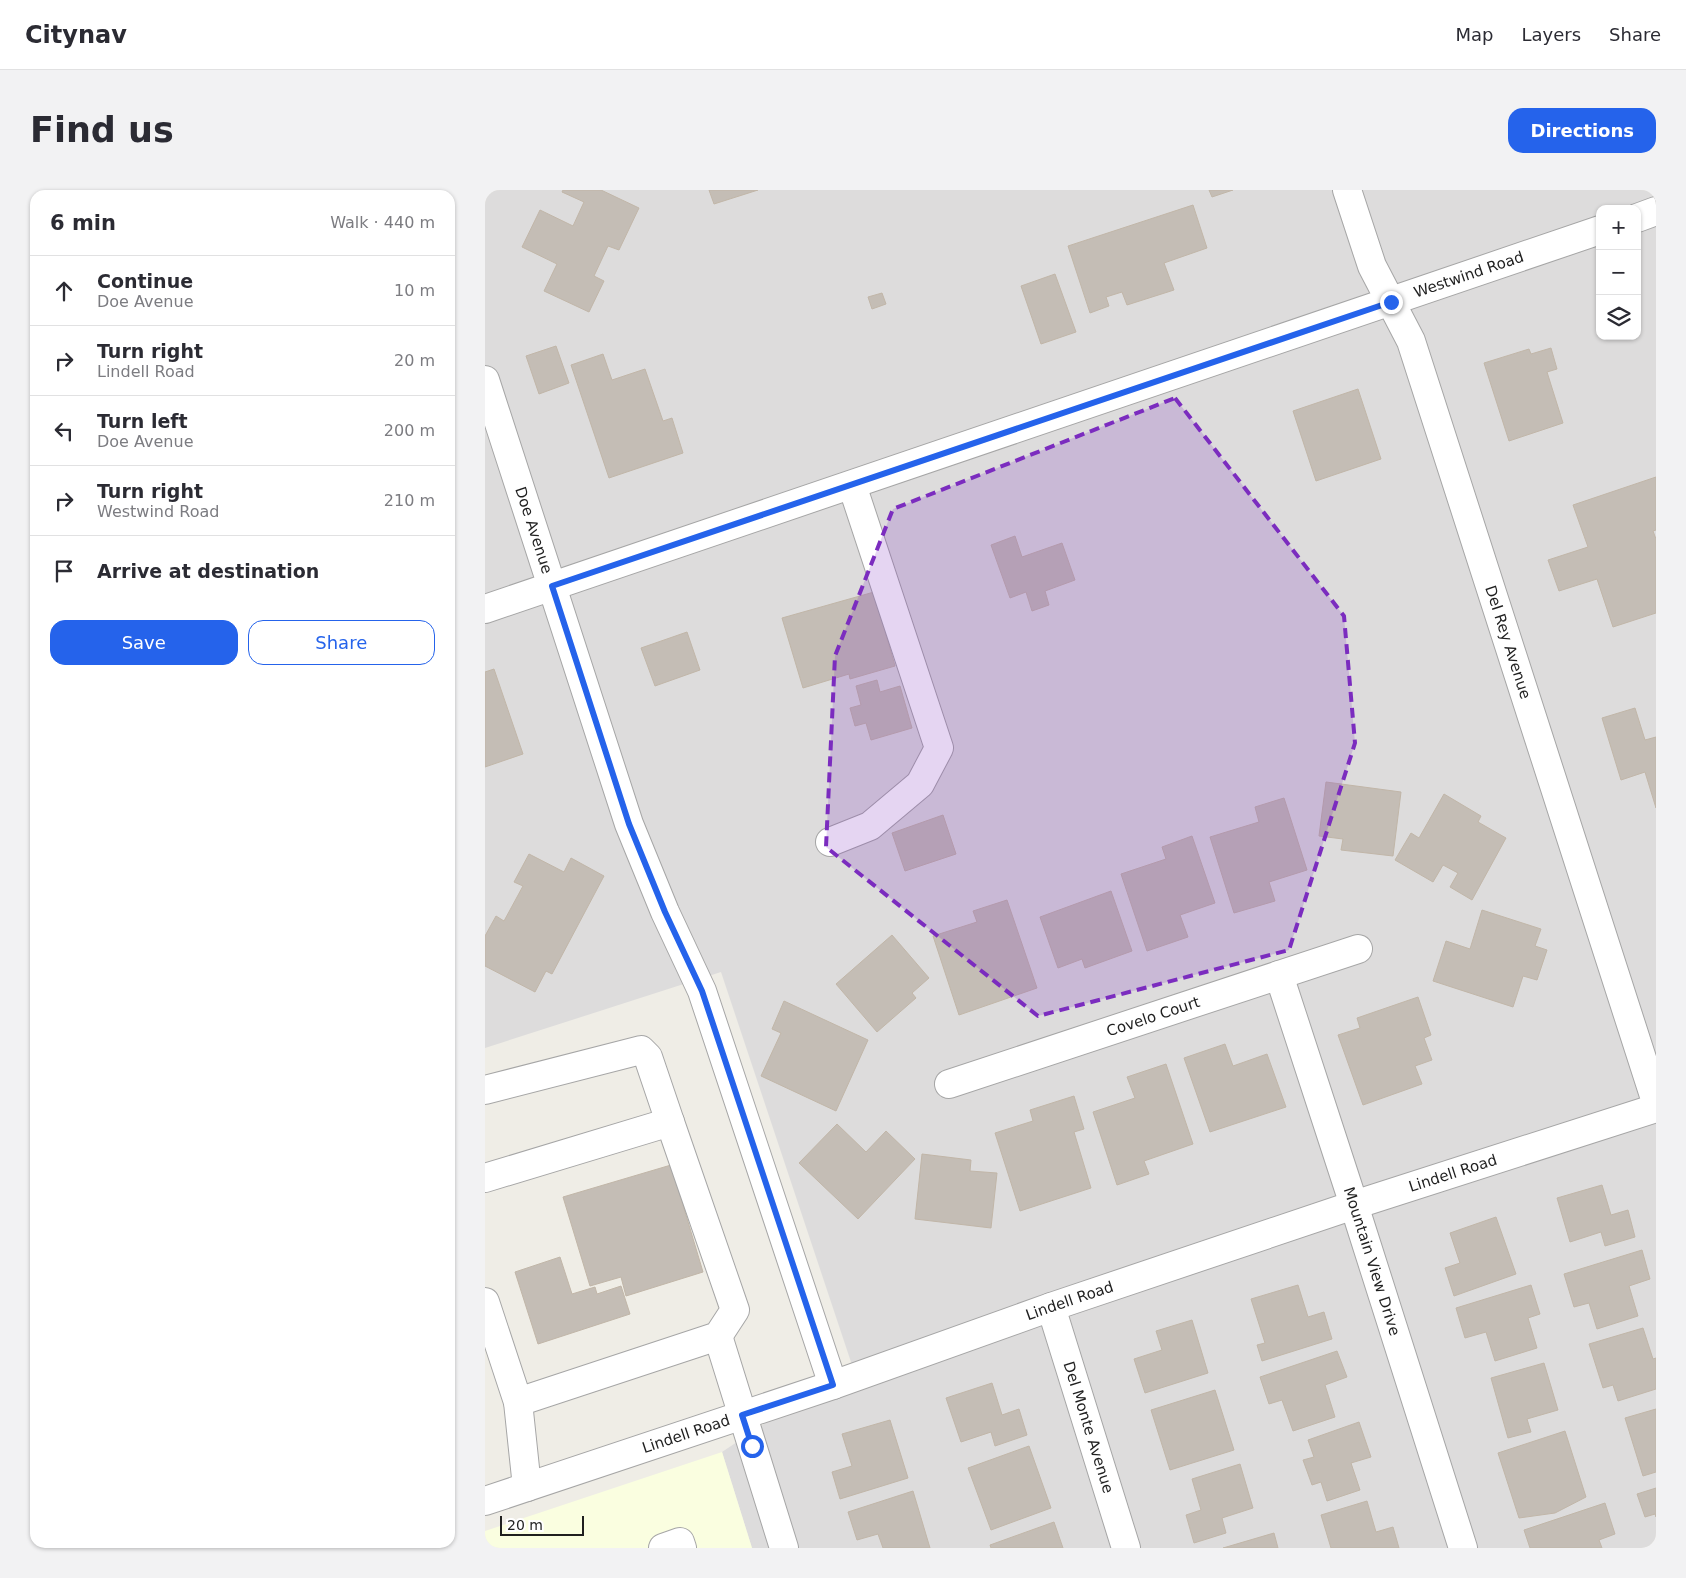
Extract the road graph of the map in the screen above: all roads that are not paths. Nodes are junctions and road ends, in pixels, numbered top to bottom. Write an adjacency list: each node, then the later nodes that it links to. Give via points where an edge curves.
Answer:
1 (1347, 190): 5 (street, Del Rey Avenue, via 1372,266)
2 (1656, 211): 3 (street)
3 (1641, 217)
4 (1596, 231): 5 (street, Westwind Road)
5 (1391, 302): 7 (street, Westwind Road); 15 (street, Del Rey Avenue, via 1414,350)
6 (485, 380): 8 (street, Doe Avenue)
7 (852, 485): 8 (street, Westwind Road); 10 (street, via 939,748 920,784 870,826)
8 (552, 586): 9 (street, Westwind Road); 23 (street, Doe Avenue, via 629,824 702,991)
9 (485, 609)
10 (830, 842)
11 (1358, 949): 12 (street, Covelo Court)
12 (1279, 975): 13 (street, Covelo Court); 19 (street, Mountain View Drive)
13 (949, 1084)
14 (485, 1090): 17 (street, via 641,1050 648,1057)
15 (1656, 1102)
16 (1656, 1108): 19 (street, Lindell Road)
17 (670, 1122): 18 (street); 22 (street, via 735,1310)
18 (485, 1178)
19 (1354, 1205): 21 (street, Lindell Road); 32 (street, Mountain View Drive)
20 (485, 1302): 24 (street)
21 (1051, 1307): 23 (street, Lindell Road); 31 (street, Del Monte Avenue)
22 (718, 1336): 24 (street); 25 (street)
23 (833, 1385): 25 (street, Lindell Road)
24 (518, 1402): 26 (street)
25 (742, 1415): 26 (street, Lindell Road); 30 (street)
26 (527, 1487): 27 (street, Lindell Road)
27 (485, 1501)
28 (663, 1548): 29 (street, via 680,1542)
29 (682, 1548)
30 (784, 1548)
31 (1127, 1548)
32 (1463, 1548)

